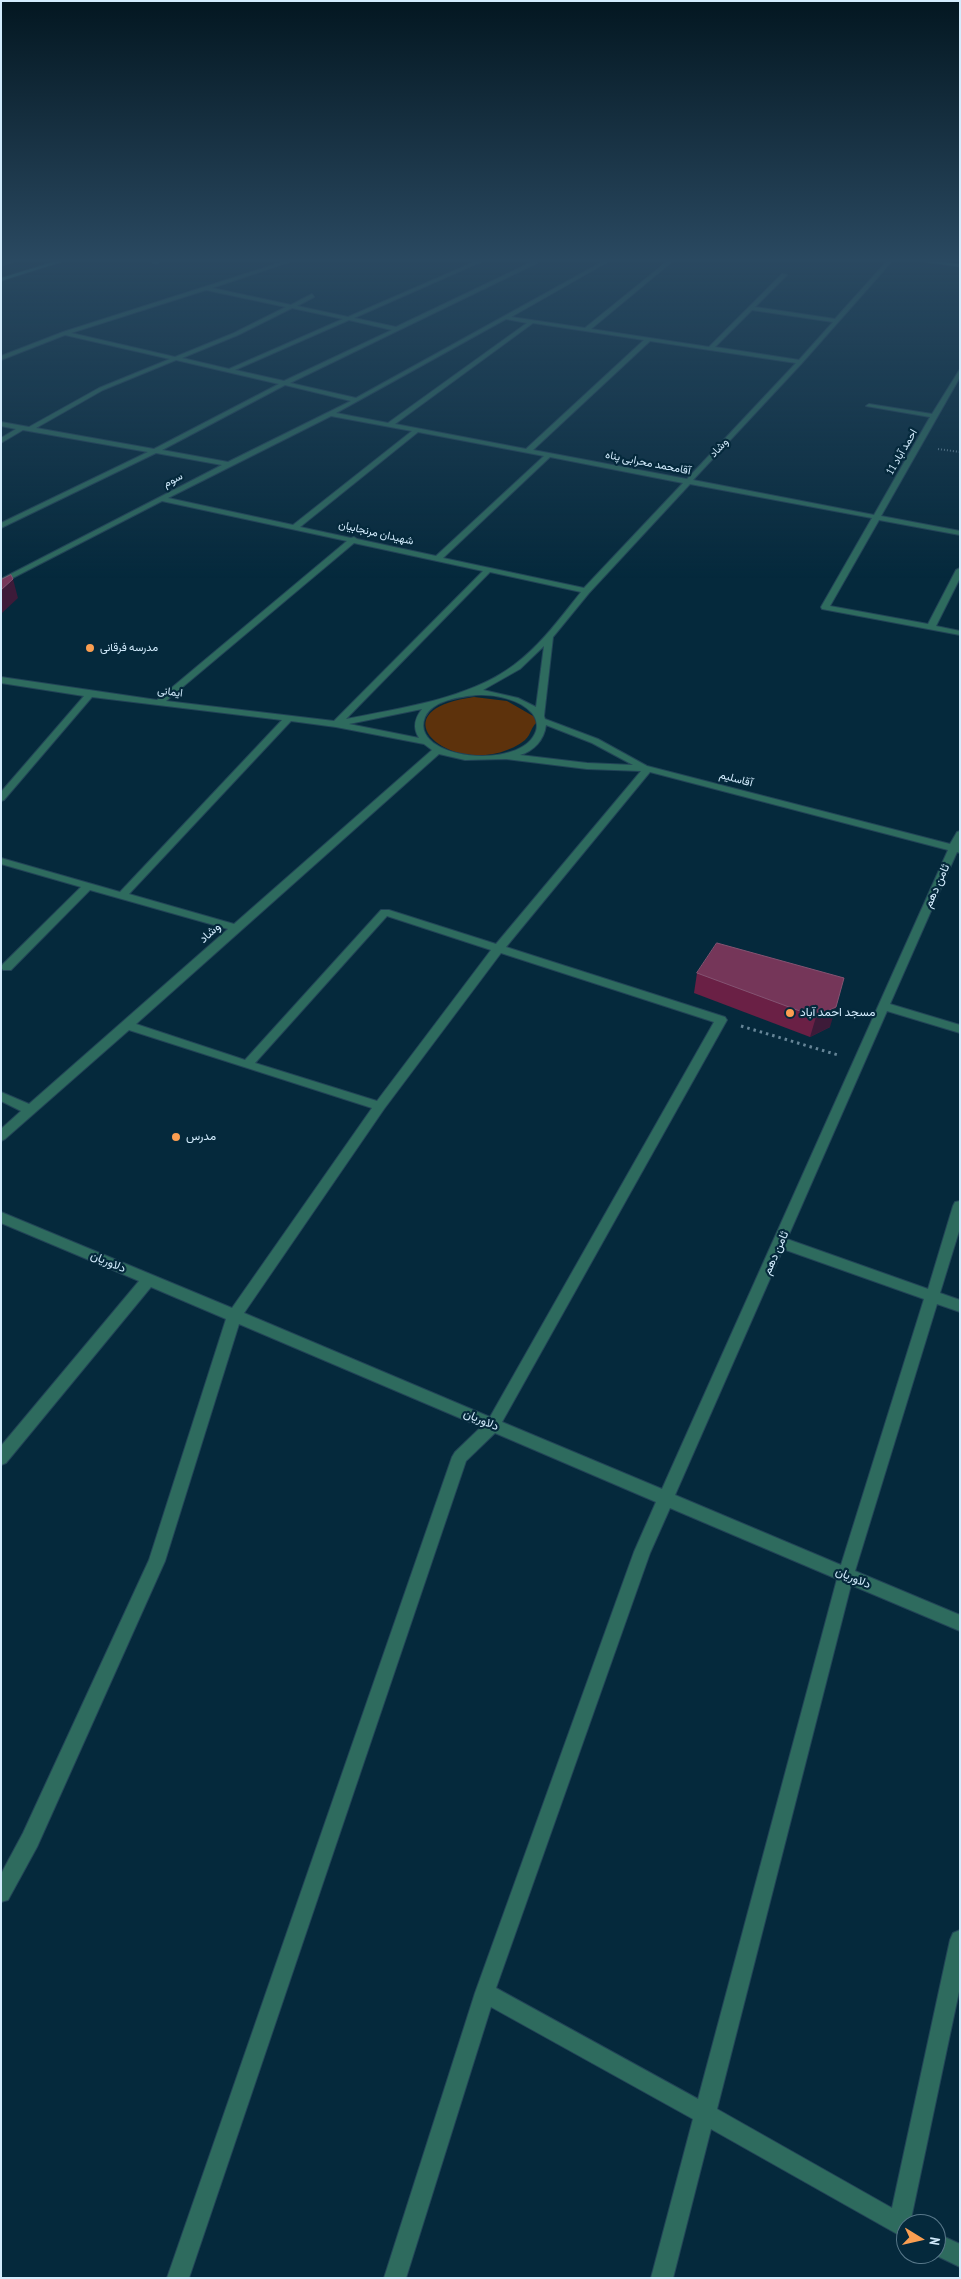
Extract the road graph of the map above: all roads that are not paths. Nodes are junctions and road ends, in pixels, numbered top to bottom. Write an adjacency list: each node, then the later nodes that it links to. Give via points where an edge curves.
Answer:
1 (157, 366): 19 (street, via 101,389)
2 (208, 366): 9 (street)
3 (240, 366): 9 (street)
4 (320, 366): 11 (street)
5 (419, 366): 12 (street, سوم)
6 (469, 366): 17 (street)
7 (620, 366): 23 (street)
8 (796, 366): 26 (street, وشاد)
9 (229, 371): 11 (street)
10 (959, 373): 15 (street, احمد آباد 11)
11 (283, 384): 12 (street); 22 (street)
12 (358, 400): 14 (street, سوم)
13 (869, 406): 15 (street)
14 (332, 414): 17 (street, آقامحمد محرابی پناه); 25 (street, سوم)
15 (934, 416): 28 (street, احمد آباد 11)
16 (1, 424): 18 (street)
17 (389, 424): 20 (street, آقامحمد محرابی پناه)
18 (22, 428): 19 (street); 21 (street)
19 (30, 429): 22 (street)
20 (417, 430): 23 (street, آقامحمد محرابی پناه); 30 (street)
21 (1, 441)
22 (155, 451): 25 (street); 29 (street)
23 (528, 451): 24 (street, آقامحمد محرابی پناه)
24 (549, 455): 26 (street, آقامحمد محرابی پناه); 33 (street)
25 (228, 464): 27 (street, سوم)
26 (688, 481): 28 (street, آقامحمد محرابی پناه); 37 (street, وشاد)
27 (161, 499): 30 (street, شهیدان مرنجابیان); 36 (street, سوم)
28 (876, 517): 31 (street, آقامحمد محرابی پناه); 38 (street, احمد آباد 11, via 825,607)
29 (1, 526)
30 (296, 527): 32 (street, شهیدان مرنجابیان)
31 (960, 533)
32 (354, 539): 33 (street, شهیدان مرنجابیان); 44 (street)
33 (439, 558): 34 (street, شهیدان مرنجابیان)
34 (489, 569): 37 (street, شهیدان مرنجابیان); 48 (street)
35 (960, 570): 38 (street)
36 (1, 582)
37 (586, 591): 40 (street, وشاد)
38 (931, 627): 39 (street)
39 (960, 633)
40 (549, 638): 42 (street, وشاد, via 518,667); 47 (street)
41 (1, 680): 43 (street, ایمانی)
42 (470, 693): 45 (street, ایمانی); 47 (street, via 504,695 520,700)
43 (90, 694): 44 (street, ایمانی); 53 (street)
44 (159, 702): 46 (street, ایمانی)
45 (434, 704): 48 (street, ایمانی); 49 (street, via 424,712 419,722)
46 (288, 719): 48 (street, ایمانی); 58 (street)
47 (540, 719): 51 (street, via 542,727 538,739 526,748); 52 (street, via 595,741)
48 (336, 724): 49 (street, ایمانی)
49 (426, 742): 50 (street)
50 (438, 750): 51 (street, via 472,759); 59 (street, وشاد)
51 (502, 756): 52 (street, آقاسلیم, via 586,766)
52 (648, 769): 55 (street, آقاسلیم); 60 (street)
53 (1, 798)
54 (960, 834): 55 (street, ثامن دهم)
55 (957, 849): 62 (street, ثامن دهم)
56 (1, 861): 57 (street)
57 (88, 886): 58 (street); 61 (street)
58 (122, 896): 59 (street)
59 (236, 928): 63 (street, وشاد)
60 (498, 948): 65 (street, via 385,912); 67 (street); 77 (street, via 721,1020)
61 (7, 967)
62 (884, 1006): 64 (street); 72 (street, ثامن دهم)
63 (127, 1025): 65 (street); 68 (street, وشاد)
64 (960, 1029)
65 (247, 1065): 67 (street)
66 (1, 1096): 68 (street)
67 (380, 1106): 76 (street)
68 (30, 1110): 69 (street, وشاد)
69 (1, 1136)
70 (960, 1206): 74 (street)
71 (1, 1217): 73 (street, دلاوریان)
72 (780, 1242): 74 (street); 79 (street, ثامن دهم)
73 (148, 1280): 76 (street, دلاوریان); 78 (street)
74 (932, 1296): 75 (street); 80 (street)
75 (960, 1306)
76 (234, 1316): 77 (street, دلاوریان); 82 (street, via 157,1562 30,1840)
77 (493, 1425): 79 (street, دلاوریان); 90 (street, via 460,1457)
78 (1, 1458)
79 (667, 1499): 80 (street, دلاوریان); 84 (street, ثامن دهم, via 642,1552)
80 (846, 1575): 81 (street, دلاوریان); 85 (street)
81 (960, 1623)
82 (1, 1893)
83 (960, 1940): 86 (street)
84 (486, 1993): 85 (street); 91 (street, ثامن دهم)
85 (705, 2114): 87 (street); 92 (street)
86 (904, 2214)
87 (896, 2223)
88 (946, 2249): 89 (street)
89 (960, 2256)
90 (178, 2278)
91 (395, 2278)
92 (662, 2278)

